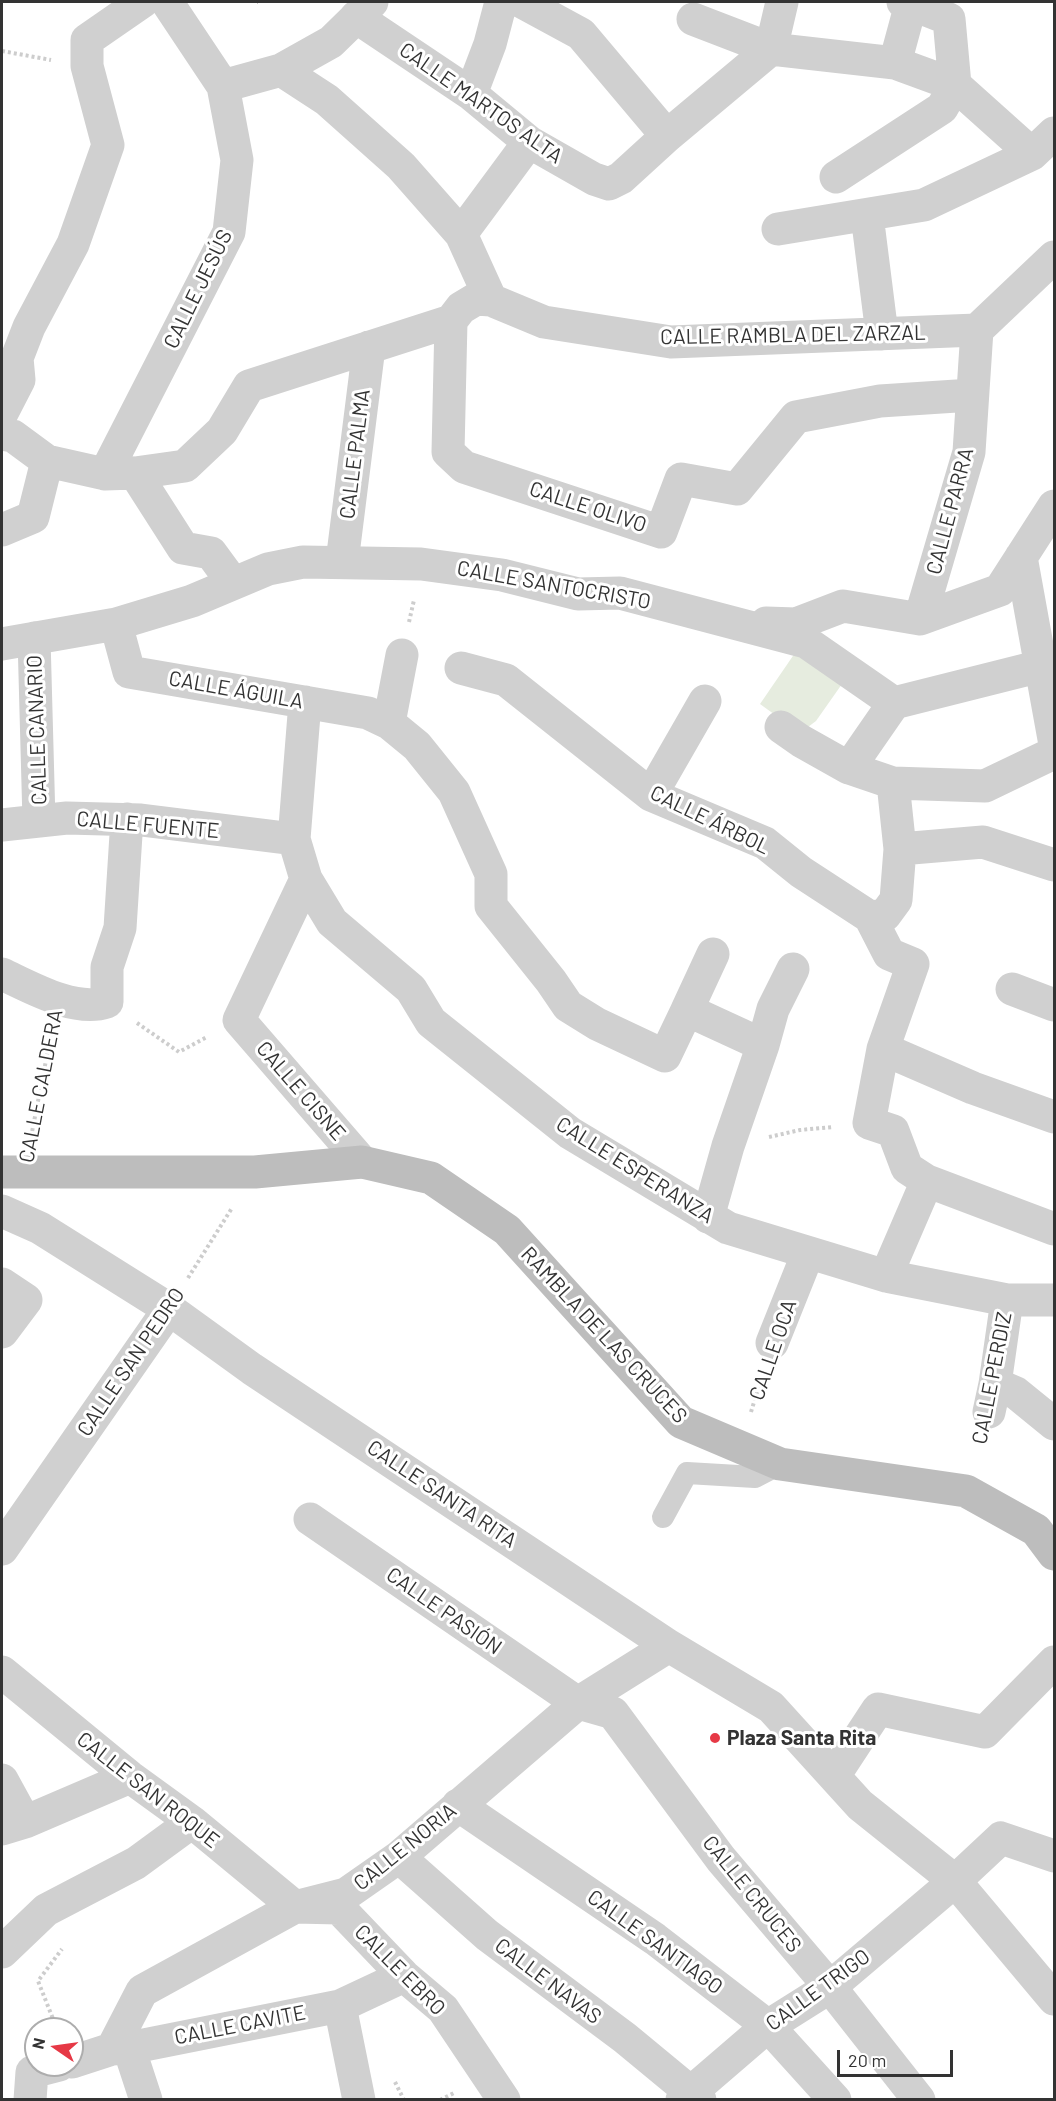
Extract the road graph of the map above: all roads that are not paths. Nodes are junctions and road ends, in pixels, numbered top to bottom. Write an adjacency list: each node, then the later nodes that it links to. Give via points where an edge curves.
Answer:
1 (142, 2): 29 (street, via 87,40 87,66 108,145 73,244 29,327 17,358 19,380)
2 (167, 2): 13 (street)
3 (501, 2): 14 (street)
4 (522, 2): 15 (street, via 581,34)
5 (782, 2): 9 (street)
6 (907, 3): 10 (street); 12 (street, via 949,19)
7 (364, 9): 11 (street, via 331,42); 14 (street, CALLE MARTOS ALTA)
8 (693, 19): 9 (street)
9 (771, 49): 10 (street); 15 (street, CALLE MARTOS ALTA)
10 (894, 63): 12 (street)
11 (281, 70): 13 (street); 21 (street, via 327,100 401,166)
12 (955, 85): 17 (street); 18 (street, via 942,108)
13 (223, 86): 32 (street, CALLE JESÚS, via 237,160 229,232)
14 (471, 94): 16 (street, CALLE MARTOS ALTA)
15 (667, 136): 16 (street, CALLE MARTOS ALTA, via 621,178 609,184 594,180)
16 (529, 142): 21 (street)
17 (1043, 143): 19 (street, via 924,205)
18 (836, 177)
19 (867, 215): 20 (street); 26 (street)
20 (778, 229)
21 (461, 234): 23 (street)
22 (1054, 257): 25 (street)
23 (491, 300): 24 (street, via 476,299 461,308); 26 (street, CALLE RAMBLA DEL ZARZAL, via 544,322 671,342)
24 (451, 321): 27 (street); 28 (street, CALLE OLIVO, via 448,452 464,466 661,532 681,479 737,489 796,417 880,401)
25 (977, 330): 26 (street, CALLE RAMBLA DEL ZARZAL); 28 (street, CALLE PARRA)
26 (882, 334)
27 (369, 347): 32 (street, via 249,386 222,431 185,466); 36 (street, CALLE PALMA)
28 (972, 395): 38 (street, CALLE PARRA, via 969,452)
29 (2, 413)
30 (2, 434): 31 (street, via 13,436)
31 (47, 461): 32 (street); 34 (street, via 33,517)
32 (120, 473): 37 (street, via 183,548 211,553)
33 (1054, 506): 35 (street)
34 (2, 530)
35 (1021, 557): 38 (street, via 1000,590); 44 (street)
36 (342, 562): 37 (street, CALLE SANTOCRISTO, via 303,562 268,569); 39 (street, CALLE SANTOCRISTO, via 421,564 502,575 578,594 620,593)
37 (233, 583): 40 (street, CALLE SANTOCRISTO, via 192,601)
38 (920, 619): 39 (street, via 843,606 796,624)
39 (737, 623): 48 (street, CALLE SANTOCRISTO, via 806,642)
40 (116, 624): 41 (street, CALLE SANTOCRISTO); 47 (street, CALLE ÁGUILA, via 129,672)
41 (34, 638): 42 (street, CALLE SANTOCRISTO); 57 (street, CALLE CANARIO)
42 (2, 644)
43 (402, 655): 49 (street)
44 (1048, 666): 48 (street); 51 (street)
45 (461, 668): 55 (street, CALLE ÁRBOL, via 506,680)
46 (705, 701): 55 (street)
47 (305, 702): 49 (street, CALLE ÁGUILA, via 368,713); 59 (street)
48 (894, 703): 53 (street)
49 (389, 723): 69 (street, CALLE ÁGUILA, via 417,746 454,792 491,874 491,906 568,1006 665,1056)
50 (781, 727): 53 (street)
51 (1054, 738)
52 (1054, 753): 54 (street, via 985,786)
53 (849, 768): 54 (street)
54 (893, 783): 60 (street)
55 (651, 795): 63 (street, CALLE ÁRBOL, via 765,843)
56 (127, 819): 57 (street, CALLE FUENTE); 59 (street, CALLE FUENTE); 66 (street, CALLE CALDERA, via 120,928 107,967 106,1002 96,1005 58,999)
57 (39, 821): 58 (street, CALLE FUENTE)
58 (2, 825)
59 (294, 839): 62 (street)
60 (900, 849): 61 (street, via 983,843); 63 (street, via 896,900 885,915)
61 (1054, 865)
62 (306, 879): 73 (street, CALLE CISNE, via 239,1020); 77 (street, CALLE ESPERANZA, via 332,922 411,989 431,1022 570,1133)
63 (870, 917): 71 (street, via 889,954 913,964)
64 (713, 954): 69 (street)
65 (793, 969): 70 (street, via 773,1009)
66 (2, 974)
67 (1012, 989): 68 (street)
68 (1054, 1005)
69 (687, 1010): 70 (street)
70 (763, 1045): 77 (street)
71 (883, 1049): 72 (street); 75 (street, via 869,1123 893,1131 907,1168)
72 (1054, 1117)
73 (362, 1162): 74 (street, via 255,1172); 88 (street, RAMBLA DE LAS CRUCES, via 430,1178 507,1230 681,1422)
74 (13, 1172)
75 (927, 1181): 78 (street); 80 (street)
76 (2, 1211): 84 (street, CALLE SANTA RITA, via 40,1228)
77 (708, 1217): 79 (street, CALLE ESPERANZA, via 728,1228)
78 (1054, 1228)
79 (808, 1253): 80 (street, CALLE ESPERANZA); 86 (street, CALLE OCA)
80 (886, 1276): 83 (street, CALLE ESPERANZA)
81 (2, 1284): 85 (street, via 26,1300)
82 (1054, 1299): 83 (street, CALLE ESPERANZA)
83 (1007, 1300): 87 (street, CALLE PERDIZ, via 992,1398 1016,1393)
84 (168, 1310): 91 (street, CALLE SAN PEDRO); 93 (street, CALLE SANTA RITA)
85 (2, 1332)
86 (772, 1343)
87 (1054, 1424)
88 (780, 1464): 89 (lane, via 755,1477 687,1473); 92 (street, RAMBLA DE LAS CRUCES, via 966,1491 1036,1530)
89 (663, 1517)
90 (310, 1519): 96 (street, CALLE PASIÓN)
91 (2, 1549)
92 (1054, 1554)
93 (669, 1646): 96 (street, CALLE NORIA); 97 (street, CALLE SANTA RITA, via 771,1707)
94 (1054, 1662): 97 (street, via 985,1732 878,1709)
95 (2, 1672): 98 (street, CALLE SAN ROQUE)
96 (578, 1703): 100 (street, CALLE NORIA); 109 (street, CALLE CRUCES, via 613,1713 721,1859)
97 (834, 1776): 105 (street, CALLE SANTA RITA, via 860,1805)
98 (130, 1777): 101 (street, CALLE SAN ROQUE); 102 (street)
99 (2, 1780): 102 (street)
100 (458, 1806): 104 (street, CALLE NORIA); 112 (street, CALLE SANTIAGO, via 655,1939)
101 (192, 1822): 106 (street, CALLE SAN ROQUE); 107 (street, via 136,1863 46,1910)
102 (13, 1826)
103 (1054, 1856): 105 (street, CALLE TRIGO, via 1001,1838)
104 (399, 1857): 106 (street, CALLE NORIA, via 346,1894); 117 (street, CALLE NAVAS, via 487,1935 625,2038)
105 (955, 1881): 109 (street, CALLE TRIGO); 110 (street, CALLE SANTA RITA)
106 (295, 1908): 108 (street, CALLE EBRO, via 339,1908); 113 (street, CALLE NORIA, via 142,1991)
107 (2, 1952)
108 (404, 1976): 111 (street, CALLE CAVITE); 120 (street, CALLE EBRO, via 443,2009)
109 (830, 1987): 112 (street, CALLE TRIGO); 122 (street, CALLE CRUCES)
110 (1054, 2000)
111 (340, 2006): 113 (street, CALLE CAVITE); 116 (street)
112 (768, 2026): 117 (street, CALLE TRIGO); 121 (street, CALLE SANTIAGO)
113 (120, 2048): 114 (street, CALLE CAVITE); 119 (street)
114 (84, 2058)
115 (32, 2077): 118 (street)
116 (350, 2097)
117 (691, 2097)
118 (30, 2100)
119 (146, 2100)
120 (504, 2100)
121 (836, 2100)
122 (919, 2100)

